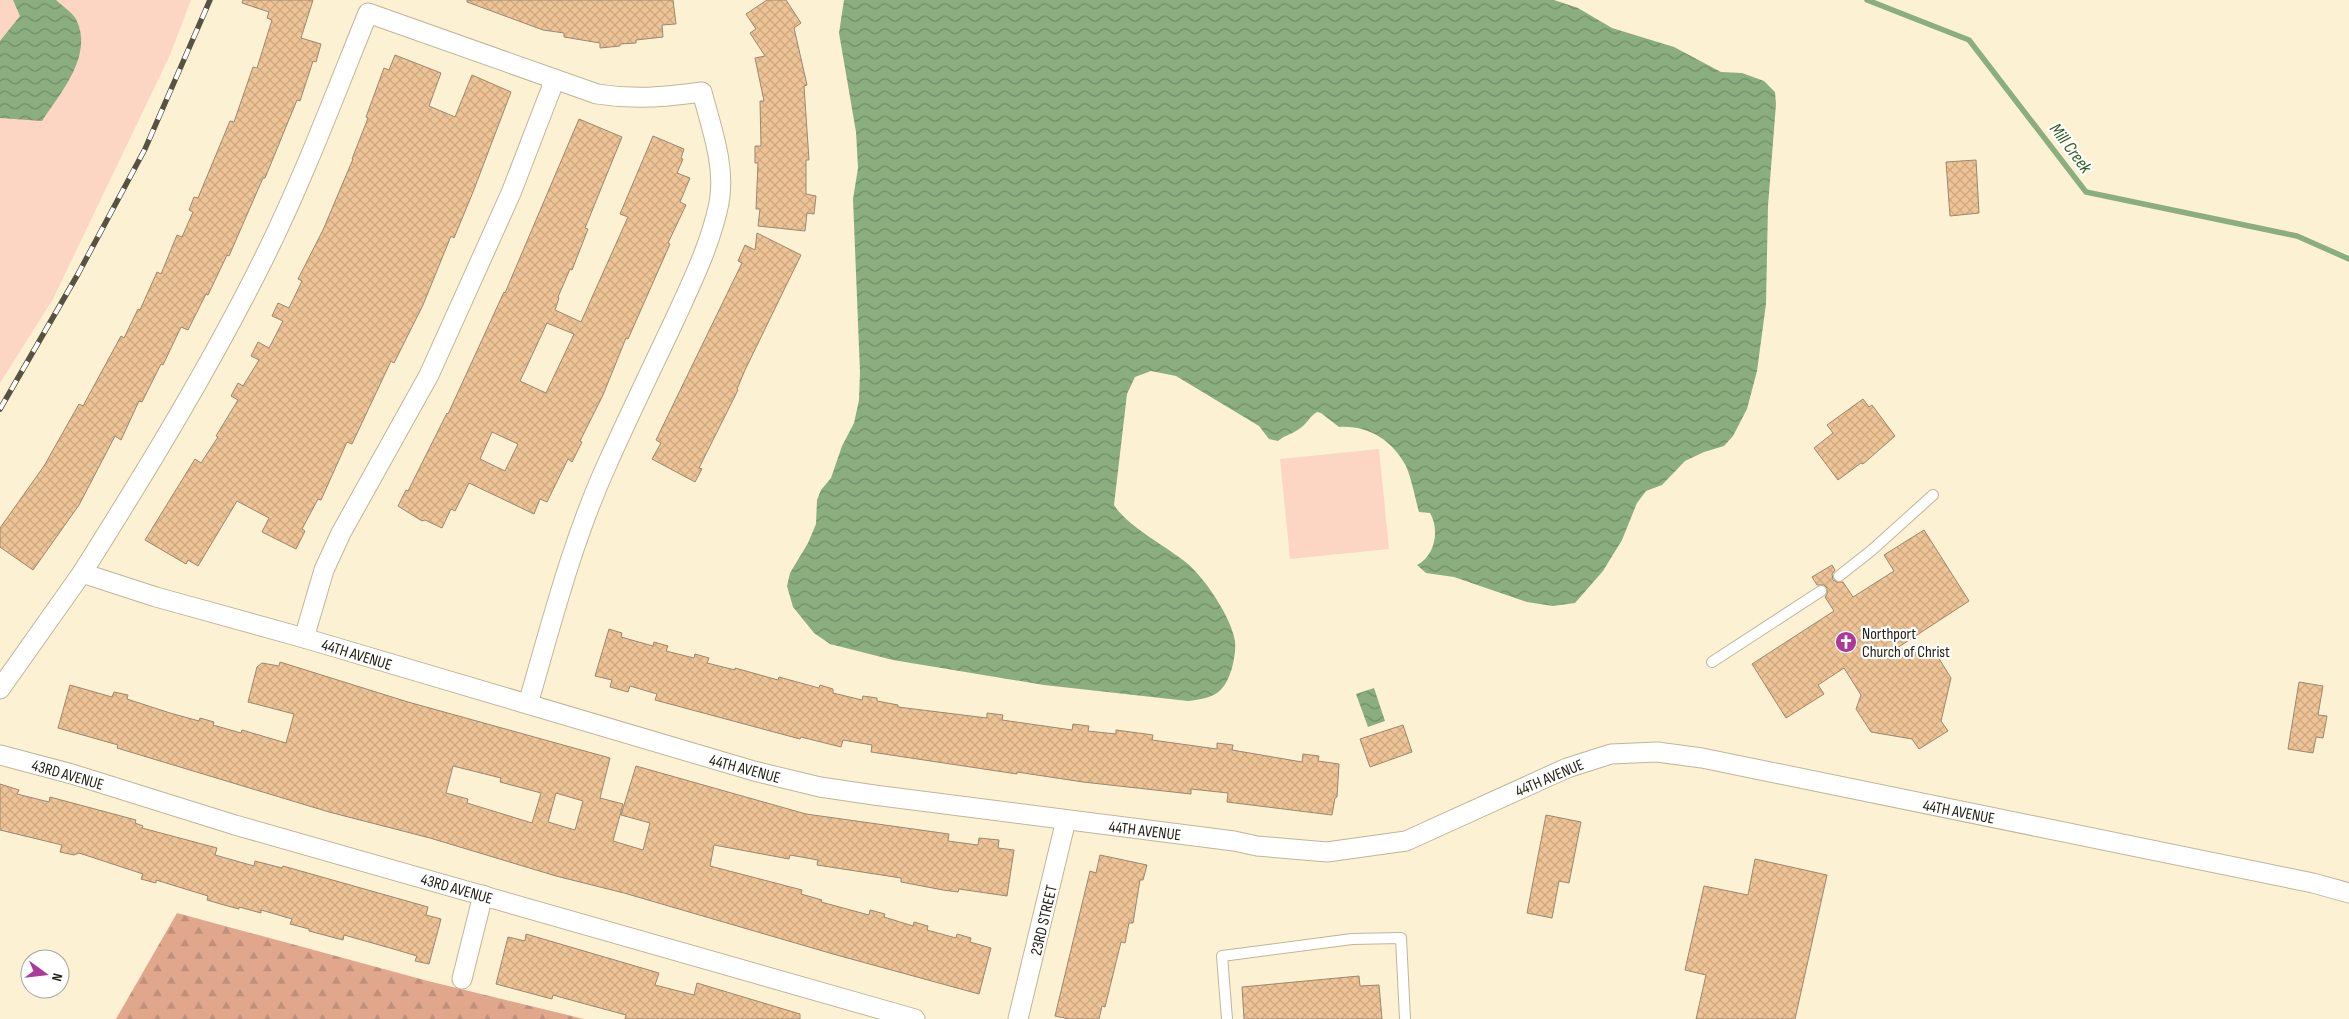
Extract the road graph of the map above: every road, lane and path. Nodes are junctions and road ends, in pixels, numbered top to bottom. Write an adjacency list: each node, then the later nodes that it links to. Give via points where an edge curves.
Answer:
1 (556, 79): 3 (street, via 368,13 265,256 153,462); 6 (street, via 511,193 433,367 341,533 324,570); 9 (street, via 597,94 624,98 702,92 716,142 720,201 711,235 687,293 586,511)
2 (1933, 495): 4 (lane)
3 (82, 573): 6 (street, 44TH AVENUE); 8 (street)
4 (1839, 576)
5 (1821, 591): 7 (lane)
6 (304, 638): 9 (street, 44TH AVENUE)
7 (1712, 662)
8 (0, 689)
9 (528, 704): 11 (street, 44TH AVENUE, via 754,771 820,786)
10 (0, 755): 13 (street, 43RD AVENUE)
11 (1066, 820): 12 (street, 44TH AVENUE, via 1304,851 1350,850 1406,841 1593,759 1611,754 1657,752 1702,758); 16 (street, 23RD STREET)
12 (2349, 893)
13 (483, 895): 14 (street); 15 (street, 43RD AVENUE)
14 (462, 979)
15 (914, 1019)
16 (1018, 1019)
17 (1227, 1019): 18 (lane, via 1222,956 1352,939 1400,938)
18 (1406, 1019)

